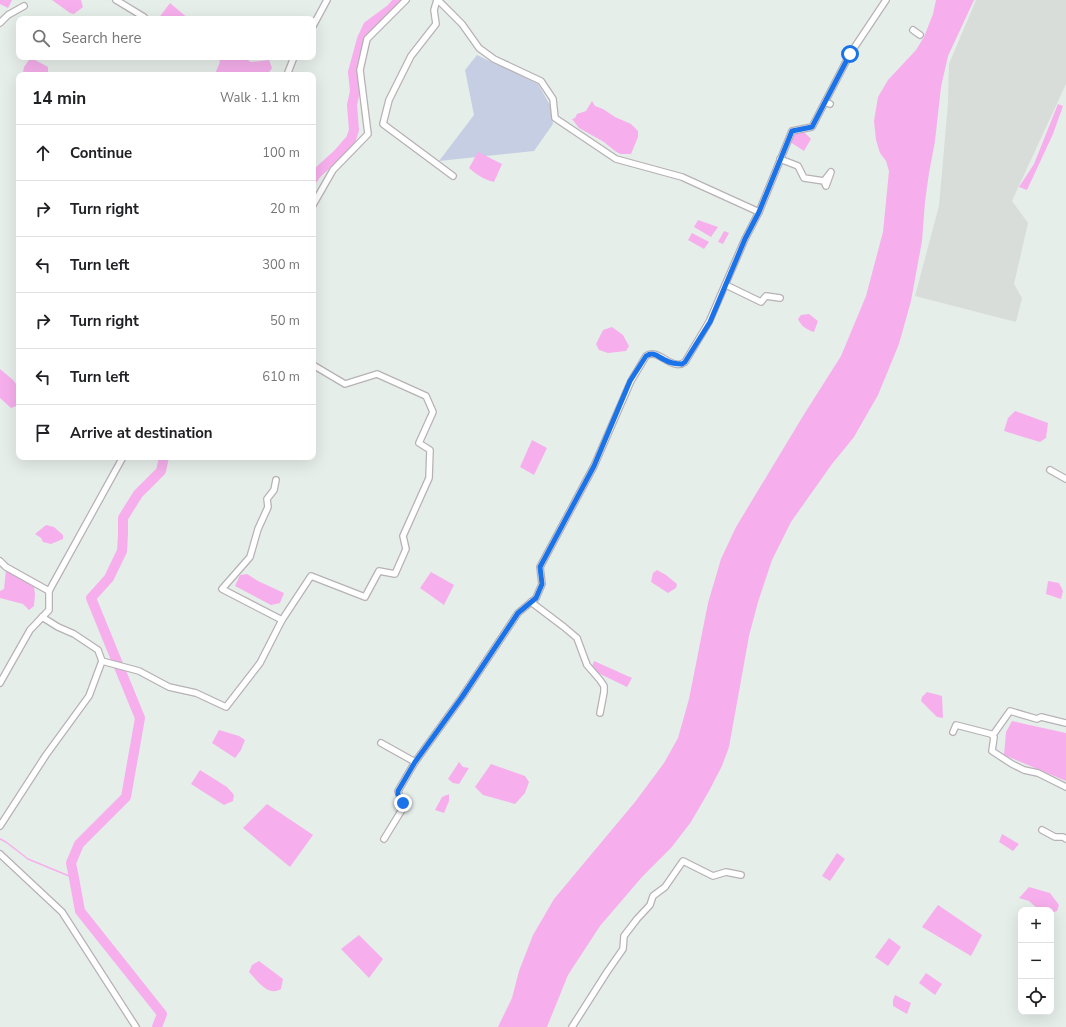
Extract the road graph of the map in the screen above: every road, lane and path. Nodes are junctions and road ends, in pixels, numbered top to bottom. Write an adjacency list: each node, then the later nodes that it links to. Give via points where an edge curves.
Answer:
1 (116, 0): 7 (street)
2 (327, 0): 8 (street)
3 (406, 0): 17 (street, via 367,40 360,70 368,134 333,170)
4 (438, 0): 15 (street, via 434,10 436,24 411,56 389,100 383,124); 18 (street, via 462,24 479,48 494,59 541,81 553,99 555,118 616,159 682,177)
5 (886, 0): 14 (street, via 850,54 828,103 812,127 792,131)
6 (24, 6): 9 (street)
7 (142, 16)
8 (316, 20)
9 (0, 23)
10 (912, 30): 11 (street)
11 (920, 35)
12 (293, 60): 13 (street)
13 (288, 72)
14 (780, 159): 16 (street, via 798,166 804,178); 18 (street)
15 (453, 176)
16 (824, 181)
17 (316, 199)
18 (759, 212): 19 (street)
19 (726, 285): 20 (street, via 761,302 766,296); 28 (street, via 710,322 685,362 679,364 665,361 655,354 649,354 630,381 594,466 540,567 542,584 536,598)
20 (780, 298)
21 (316, 367): 30 (street, via 345,384 377,374 426,396 433,412 419,443 430,450 429,478 403,536 406,550 395,574 379,571 365,597 311,576)
22 (121, 460): 27 (street)
23 (1050, 470): 24 (street)
24 (1066, 479)
25 (276, 480): 30 (street, via 274,490 267,499 268,507 250,556 222,589)
26 (0, 561): 27 (street)
27 (49, 591): 29 (street, via 49,610)
28 (531, 602): 33 (street, via 577,638 587,666 604,686); 38 (street, via 518,613)
29 (42, 617): 31 (street, via 98,650); 32 (street, via 30,630)
30 (282, 620): 31 (street, via 260,664 226,707 196,693 169,687 139,671)
31 (102, 661): 40 (street, via 89,696)
32 (0, 683)
33 (600, 713)
34 (1066, 723): 36 (street, via 1042,717 1037,719 1010,711)
35 (953, 732): 36 (street, via 956,725)
36 (993, 735): 39 (street, via 992,751 1024,770 1038,773)
37 (381, 743): 38 (street)
38 (415, 762): 43 (street, via 398,791 403,808)
39 (1066, 787)
40 (3, 816): 41 (street)
41 (0, 826)
42 (1042, 830): 44 (street)
43 (384, 839)
44 (1066, 839)
45 (0, 854): 47 (street, via 62,912)
46 (741, 876): 48 (street, via 726,872 713,876 683,861 624,936 623,949)
47 (136, 1027)
48 (572, 1027)

